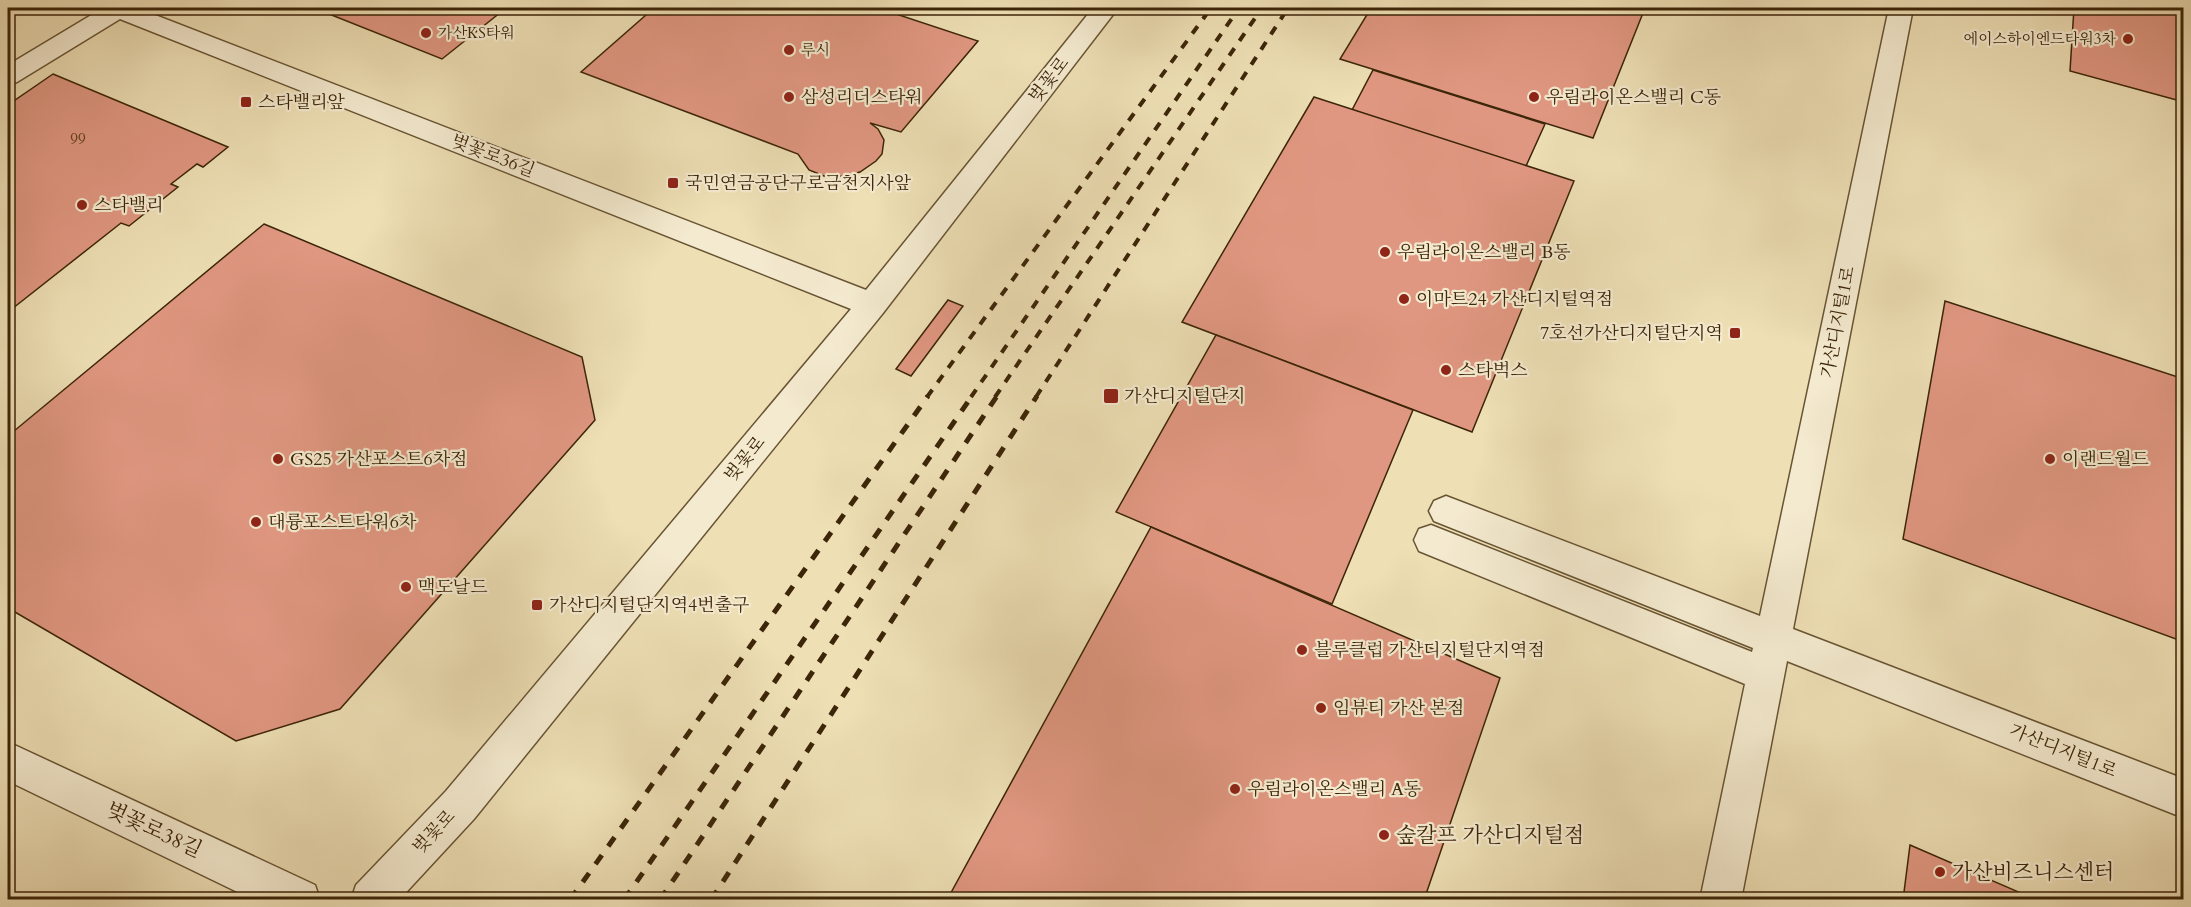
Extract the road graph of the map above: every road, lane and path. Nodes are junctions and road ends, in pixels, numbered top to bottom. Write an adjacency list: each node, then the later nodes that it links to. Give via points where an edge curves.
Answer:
1 (118, 8): 4 (street); 5 (street, 벚꽃로36길)
2 (1107, 8): 5 (street, 벚꽃로)
3 (1901, 8): 6 (street, 가산디지털1로)
4 (8, 76)
5 (872, 305): 11 (street, 벚꽃로, via 460,805)
6 (1775, 637): 7 (street, 가산디지털1로); 7 (street, via 1439,525); 9 (street, 가산디지털1로)
7 (1767, 675): 12 (street, 가산디지털1로)
8 (8, 761): 10 (street, 벚꽃로38길)
9 (2184, 799)
10 (300, 900)
11 (371, 900)
12 (1720, 900)

